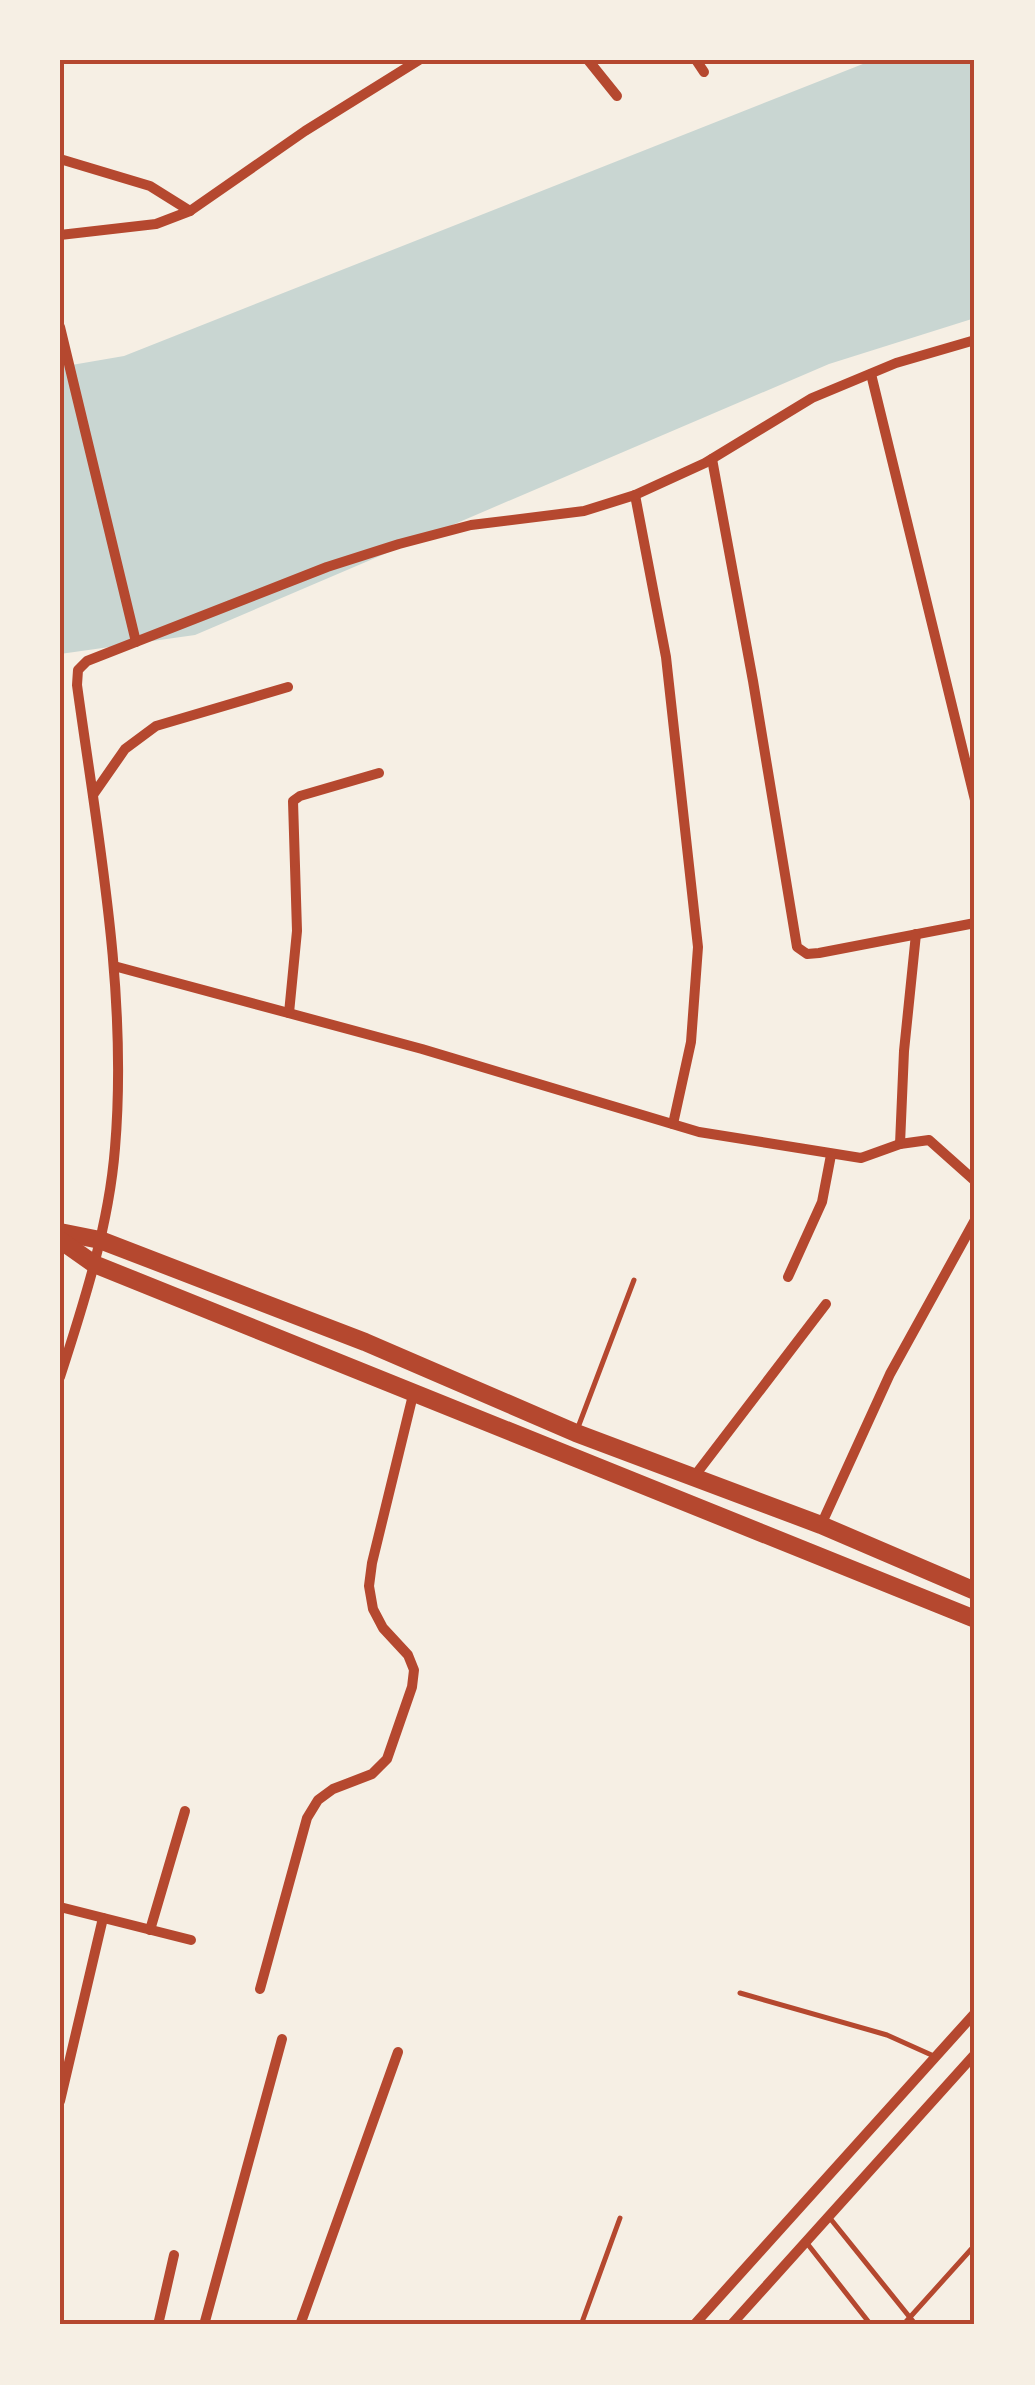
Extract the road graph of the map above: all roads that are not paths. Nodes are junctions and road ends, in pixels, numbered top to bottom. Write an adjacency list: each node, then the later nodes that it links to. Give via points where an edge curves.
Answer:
1 (419, 60): 7 (street)
2 (588, 60): 5 (street)
3 (696, 60): 4 (street)
4 (704, 72)
5 (618, 96)
6 (60, 160): 7 (street, via 150,186)
7 (190, 211): 8 (street, via 156,224)
8 (60, 235)
9 (61, 333): 14 (street)
10 (975, 340): 11 (street)
11 (871, 374): 12 (street, via 812,398); 18 (street)
12 (712, 459): 13 (street); 20 (street, via 797,947 819,953)
13 (635, 495): 14 (street, via 584,511 472,525 398,544); 23 (street, via 666,657 698,947 691,1042)
14 (136, 642): 17 (street, via 87,660 78,670)
15 (288, 687): 17 (street, via 156,726 125,749)
16 (379, 773): 22 (street, via 293,801 297,931)
17 (92, 796): 21 (street)
18 (975, 800)
19 (975, 923): 20 (street)
20 (916, 934): 24 (street)
21 (114, 966): 22 (street); 29 (street, via 119,1078)
22 (289, 1013): 23 (street)
23 (672, 1124): 25 (street)
24 (900, 1144): 25 (street, via 860,1158); 26 (street, via 929,1140)
25 (831, 1154): 31 (street, via 822,1202)
26 (975, 1181)
27 (975, 1220): 38 (street, via 890,1374)
28 (60, 1236): 29 (main road); 30 (main road)
29 (100, 1240): 30 (street); 36 (main road)
30 (94, 1264): 34 (street); 35 (main road)
31 (788, 1277)
32 (634, 1280): 36 (lane)
33 (826, 1304): 37 (street)
34 (60, 1377)
35 (413, 1395): 40 (main road); 46 (street, via 370,1586 383,1628 408,1655 412,1686 387,1759 372,1774 318,1800 307,1818)
36 (576, 1432): 37 (main road)
37 (693, 1478): 38 (main road)
38 (821, 1525): 39 (main road)
39 (975, 1591)
40 (975, 1620)
41 (186, 1810): 44 (street)
42 (60, 1907): 43 (street)
43 (103, 1918): 44 (street); 53 (street)
44 (150, 1930): 45 (street)
45 (191, 1940)
46 (260, 1989)
47 (740, 1993): 52 (lane, via 901,2040)
48 (975, 2013): 52 (street)
49 (282, 2039): 61 (street)
50 (398, 2052): 62 (street)
51 (975, 2054): 54 (street)
52 (936, 2058): 64 (street)
53 (60, 2101)
54 (830, 2216): 56 (street); 59 (lane)
55 (620, 2218): 63 (lane)
56 (806, 2242): 65 (street); 66 (lane)
57 (975, 2245): 59 (lane)
58 (174, 2255): 60 (street)
59 (910, 2316): 67 (lane); 68 (lane)
60 (158, 2325)
61 (204, 2325)
62 (300, 2325)
63 (581, 2325)
64 (694, 2325)
65 (730, 2325)
66 (871, 2325)
67 (902, 2325)
68 (916, 2325)

